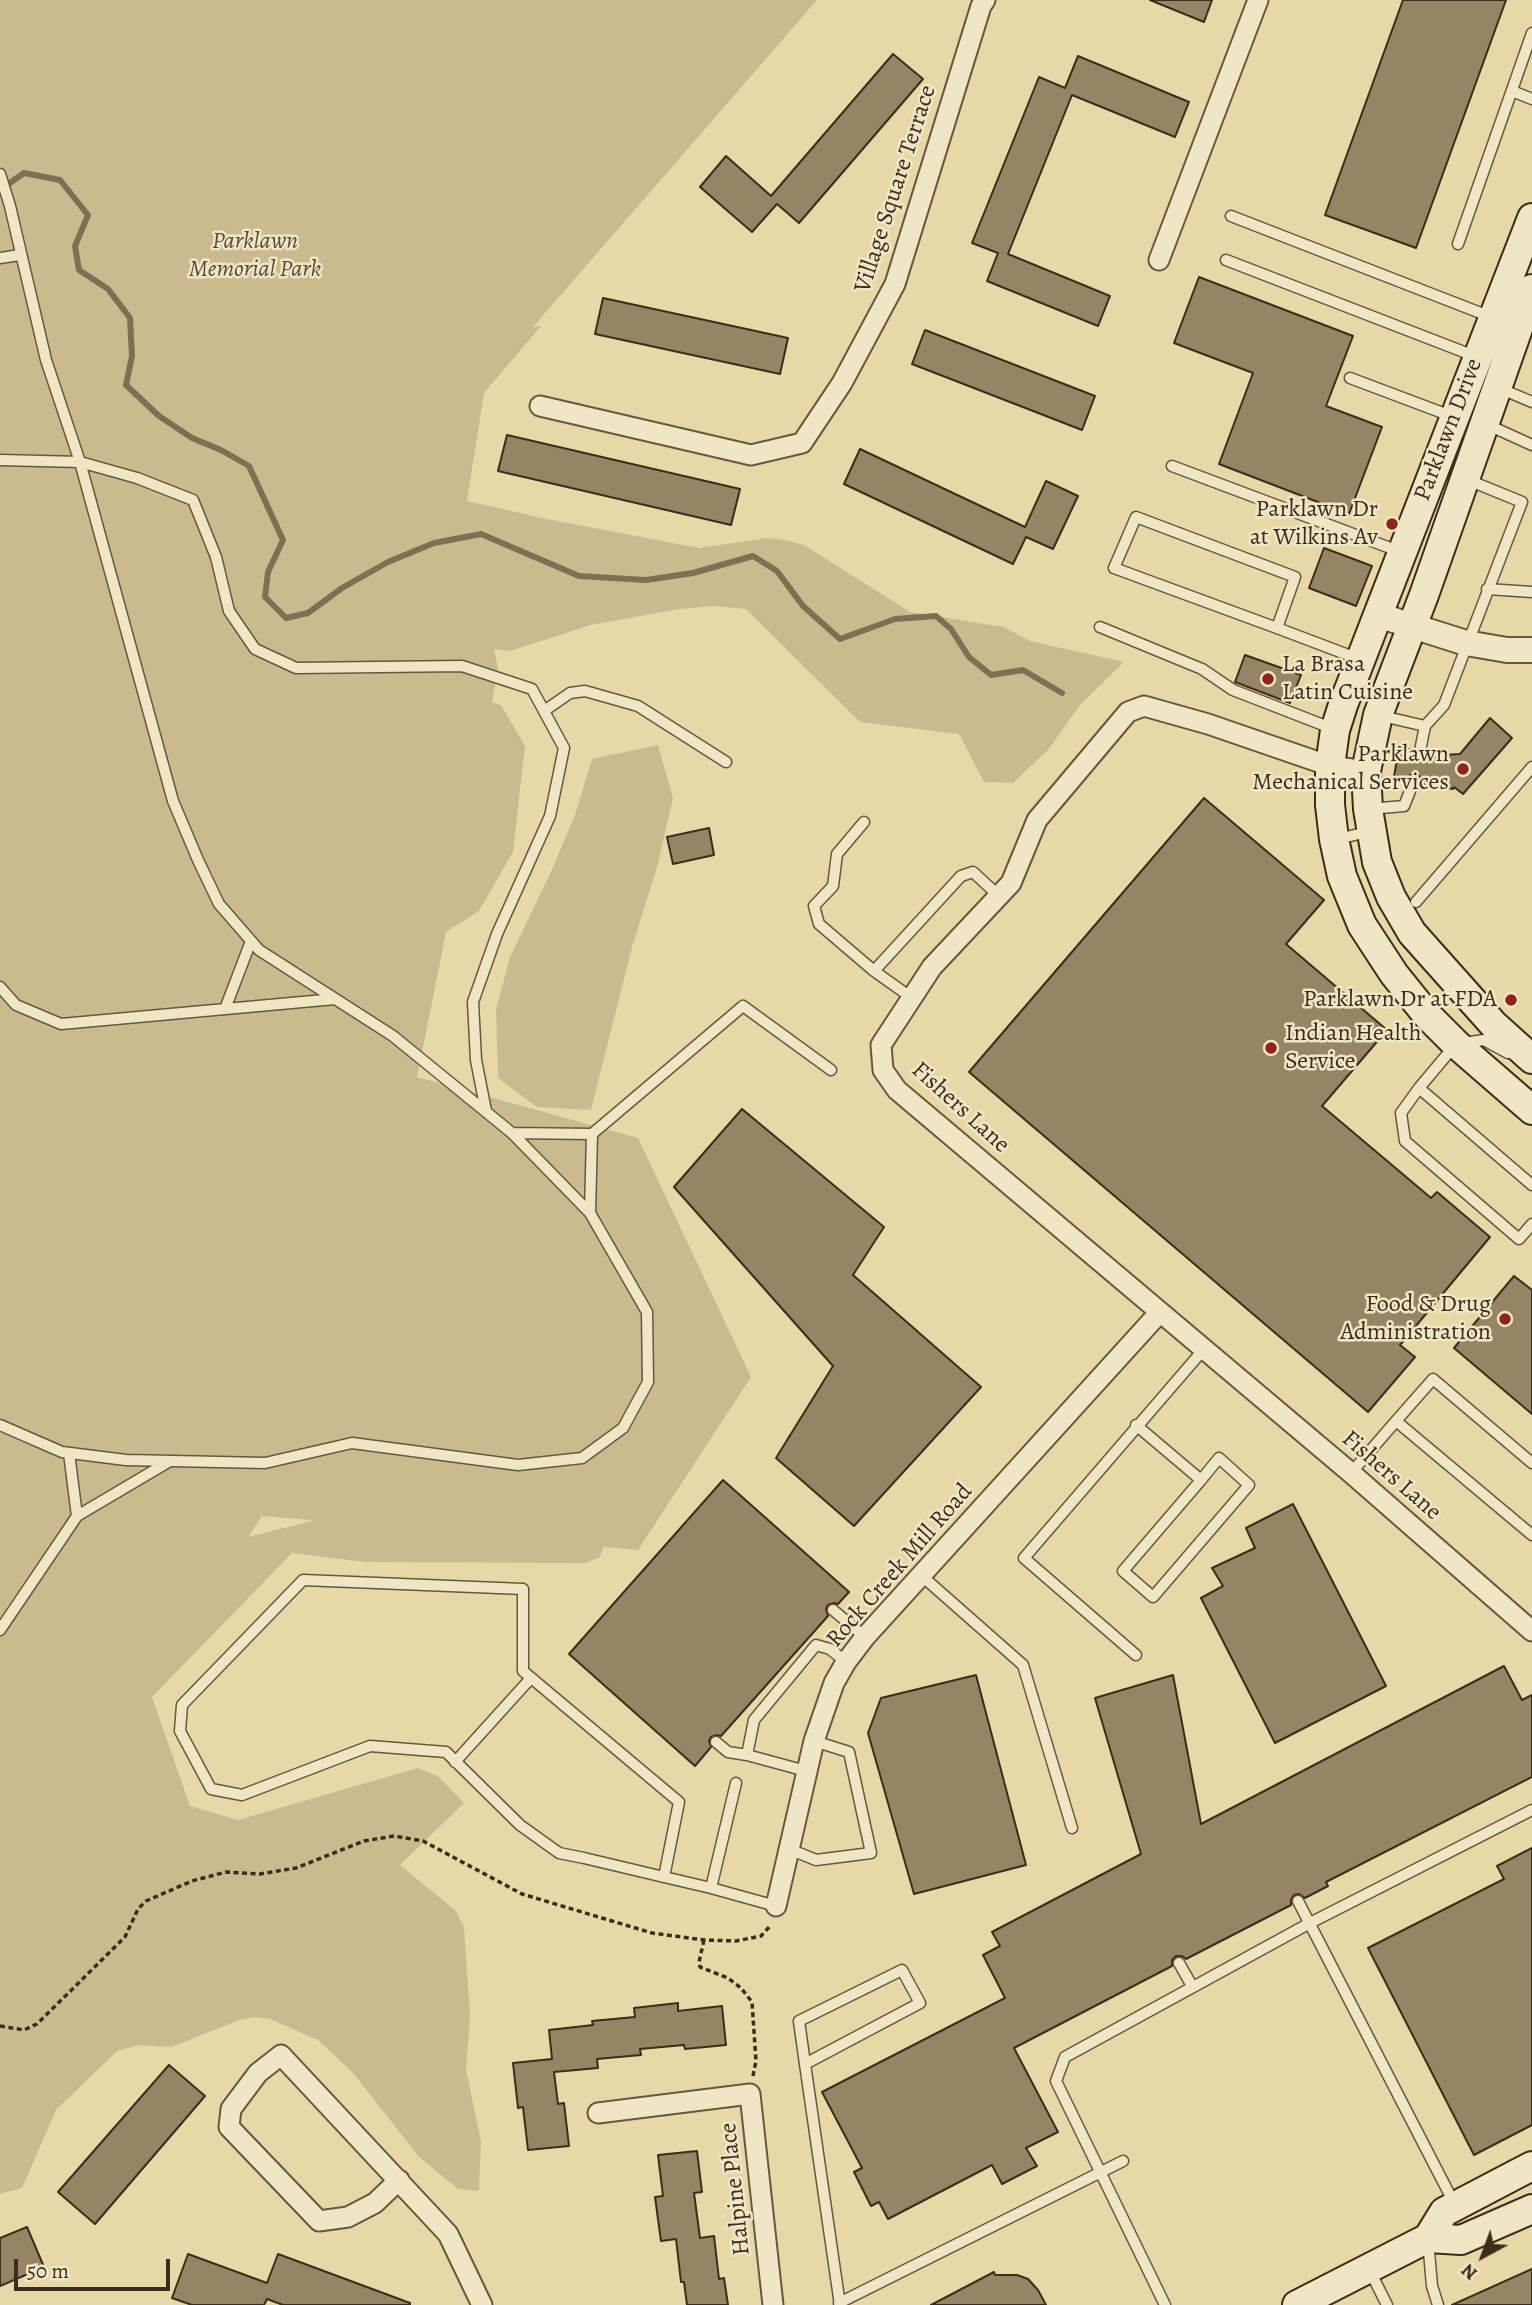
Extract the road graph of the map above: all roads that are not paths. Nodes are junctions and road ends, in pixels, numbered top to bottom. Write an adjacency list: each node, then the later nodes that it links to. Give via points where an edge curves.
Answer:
1 (985, 0): 20 (street, Village Square Terrace, via 895,284 842,383 802,443 751,455)
2 (1258, 0): 12 (street)
3 (1532, 33): 4 (lane)
4 (1512, 91): 5 (lane); 9 (lane)
5 (1532, 99)
6 (0, 174): 10 (lane)
7 (1231, 216): 15 (lane)
8 (1532, 218): 15 (main road, Parklawn Drive)
9 (1458, 244)
10 (20, 255): 11 (lane); 25 (lane, via 46,360)
11 (0, 258)
12 (1159, 260)
13 (1226, 260): 16 (lane)
14 (1532, 289): 18 (main road, Parklawn Drive)
15 (1493, 317): 16 (main road, Parklawn Drive)
16 (1478, 358): 21 (main road, Parklawn Drive)
17 (1350, 378): 21 (lane)
18 (1499, 388): 19 (lane); 22 (main road, Parklawn Drive)
19 (1532, 401)
20 (540, 406)
21 (1454, 418): 28 (main road, Parklawn Drive)
22 (1486, 424): 23 (lane); 27 (main road, Parklawn Drive)
23 (1532, 445)
24 (0, 460): 25 (lane)
25 (80, 463): 38 (lane, via 138,478 193,500 216,557 229,611 255,649 296,668 462,666 532,689); 53 (lane, via 173,801 219,904)
26 (1172, 466): 28 (lane)
27 (1466, 479): 29 (lane, via 1522,502); 33 (main road, Parklawn Drive)
28 (1402, 552): 31 (main road, Parklawn Drive)
29 (1487, 589): 30 (lane); 35 (lane)
30 (1532, 592)
31 (1378, 615): 33 (street); 37 (main road, Parklawn Drive)
32 (1100, 627): 41 (lane, via 1202,669 1233,690)
33 (1412, 627): 35 (street); 39 (main road, Parklawn Drive)
34 (1277, 628): 34 (lane, via 1114,568 1136,517 1295,577); 37 (lane)
35 (1466, 643): 36 (street); 40 (lane, via 1444,705)
36 (1532, 650)
37 (1361, 659): 41 (main road, Parklawn Drive)
38 (544, 711): 43 (lane, via 570,693 585,691 638,706); 65 (lane, via 564,748 550,816 497,934 473,1002 476,1060)
39 (1378, 715): 40 (lane); 46 (main road, Parklawn Drive)
40 (1425, 726): 42 (lane)
41 (1335, 730): 44 (main road, Parklawn Drive)
42 (1420, 751)
43 (726, 762)
44 (1330, 766): 46 (street, Fishers Lane); 50 (main road, Parklawn Drive); 51 (street, Fishers Lane, via 1144,706 1128,712 1037,820 1011,883)
45 (1532, 767): 52 (lane)
46 (1366, 771): 48 (main road, Parklawn Drive)
47 (1414, 781): 48 (lane, via 1404,806)
48 (1370, 820): 50 (lane); 60 (main road, Parklawn Drive, via 1377,862 1412,933 1486,1017)
49 (864, 822): 54 (lane, via 837,854 833,886 814,906 819,924)
50 (1334, 839): 59 (main road, Parklawn Drive, via 1342,876 1362,925 1394,974)
51 (999, 896): 54 (lane, via 972,872 961,876); 57 (street, Fishers Lane, via 932,968)
52 (1416, 902)
53 (251, 941): 56 (lane); 58 (lane)
54 (874, 971): 57 (lane)
55 (0, 987): 58 (lane, via 16,1005 61,1024)
56 (335, 999): 58 (lane); 65 (lane, via 393,1036)
57 (912, 999): 71 (street, Fishers Lane, via 881,1045 883,1070 897,1090)
58 (225, 1009)
59 (1456, 1045): 61 (lane, via 1484,1040); 63 (lane); 64 (main road, Parklawn Drive)
60 (1532, 1059)
61 (1532, 1066)
62 (831, 1070): 67 (lane, via 743,1006)
63 (1419, 1088): 68 (lane); 70 (lane, via 1401,1113 1405,1141 1520,1239)
64 (1532, 1110)
65 (486, 1111): 66 (lane)
66 (512, 1133): 67 (lane); 69 (lane)
67 (592, 1134): 69 (lane)
68 (1532, 1185)
69 (590, 1213): 77 (lane, via 647,1312 648,1382 623,1428 582,1458 518,1465 352,1443 265,1463)
70 (1532, 1224)
71 (1160, 1312): 72 (street, Fishers Lane); 83 (street, Rock Creek Mill Road)
72 (1204, 1349): 75 (lane); 79 (street, Fishers Lane)
73 (1396, 1421): 78 (lane, via 1433,1378); 79 (lane); 82 (lane)
74 (0, 1425): 76 (lane)
75 (1136, 1425): 80 (lane); 88 (lane, via 1024,1558)
76 (69, 1453): 77 (lane); 81 (lane)
77 (171, 1461): 81 (lane)
78 (1532, 1463)
79 (1351, 1473): 86 (street, Fishers Lane)
80 (1201, 1479): 80 (lane, via 1219,1458 1249,1485 1153,1597 1123,1571)
81 (77, 1516): 85 (lane)
82 (1532, 1535)
83 (922, 1576): 87 (street, Rock Creek Mill Road); 98 (lane, via 1023,1665)
84 (833, 1610): 87 (lane)
85 (0, 1630)
86 (1532, 1631)
87 (865, 1637): 89 (street, Rock Creek Mill Road)
88 (1136, 1655)
89 (846, 1662): 91 (street, Rock Creek Mill Road); 93 (lane, via 816,1645 754,1720)
90 (531, 1678): 94 (lane); 94 (lane, via 523,1671 523,1589 303,1580 182,1705 180,1731 211,1789 242,1795 370,1746 446,1752); 100 (lane, via 679,1802)
91 (814, 1741): 95 (street, Rock Creek Mill Road); 99 (lane, via 849,1752 871,1853 816,1860)
92 (716, 1742): 93 (lane, via 728,1752)
93 (747, 1755): 95 (lane)
94 (455, 1762): 100 (lane, via 520,1825 559,1853)
95 (806, 1771): 99 (street, Rock Creek Mill Road)
96 (736, 1783): 101 (lane)
97 (1532, 1810): 104 (lane)
98 (1072, 1828)
99 (789, 1849): 103 (street, Rock Creek Mill Road)
100 (664, 1877): 101 (lane)
101 (711, 1888): 103 (lane)
102 (1298, 1901): 104 (lane)
103 (776, 1906)
104 (1310, 1923): 106 (lane); 113 (lane)
105 (1179, 1963): 106 (lane)
106 (1192, 1986): 111 (lane, via 1065,2057 1056,2081)
107 (805, 2064): 107 (lane, via 799,2021 902,1970 919,2003); 118 (lane)
108 (598, 2113): 120 (street, Halpine Place, via 750,2094)
109 (1123, 2161): 111 (lane)
110 (1532, 2166): 113 (main road)
111 (1100, 2171): 118 (lane); 121 (lane)
112 (399, 2180): 112 (street, via 375,2203 348,2217 319,2221 229,2127 231,2109 258,2073 281,2055); 119 (street, via 449,2234)
113 (1455, 2206): 115 (main road, via 1444,2212)
114 (1532, 2209): 115 (main road, via 1461,2239)
115 (1428, 2238): 116 (main road); 117 (lane)
116 (1369, 2268): 122 (main road); 123 (lane)
117 (1436, 2300)
118 (840, 2304)
119 (482, 2305)
120 (773, 2305)
121 (1165, 2305)
122 (1297, 2305)
123 (1387, 2305)

